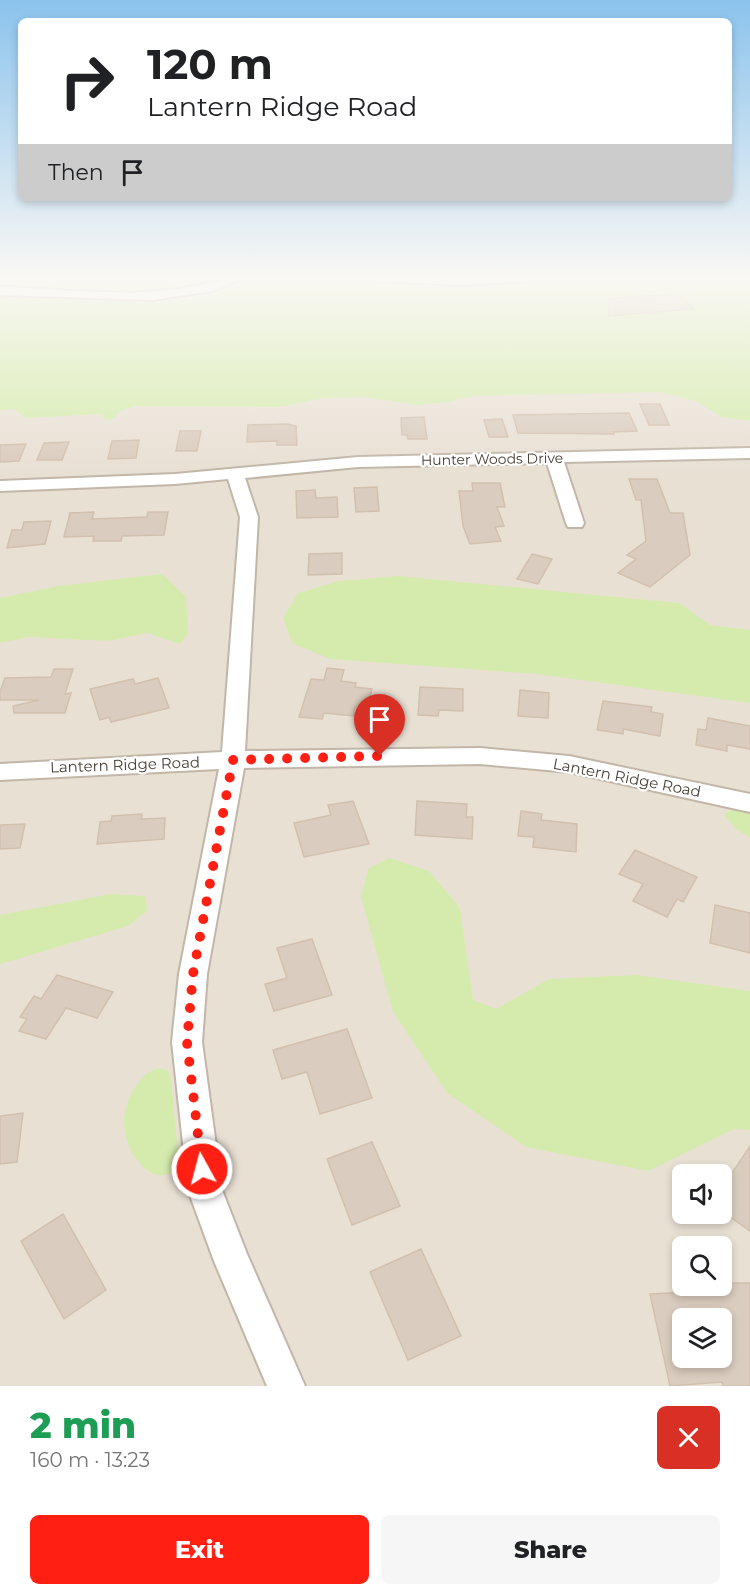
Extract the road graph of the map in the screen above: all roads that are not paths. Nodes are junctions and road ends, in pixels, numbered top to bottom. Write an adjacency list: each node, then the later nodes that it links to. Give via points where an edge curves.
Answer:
1 (750, 453): 2 (street, Hunter Woods Drive)
2 (554, 457): 3 (street, Hunter Woods Drive, via 358,462); 5 (street)
3 (235, 474): 4 (street, Hunter Woods Drive); 6 (street, via 249,517)
4 (0, 486)
5 (575, 523)
6 (233, 760): 7 (street, Lantern Ridge Road); 8 (street, Lantern Ridge Road, via 480,756 569,764); 9 (street, via 193,974 187,1042 205,1190)
7 (0, 771)
8 (750, 803)
9 (286, 1386)

